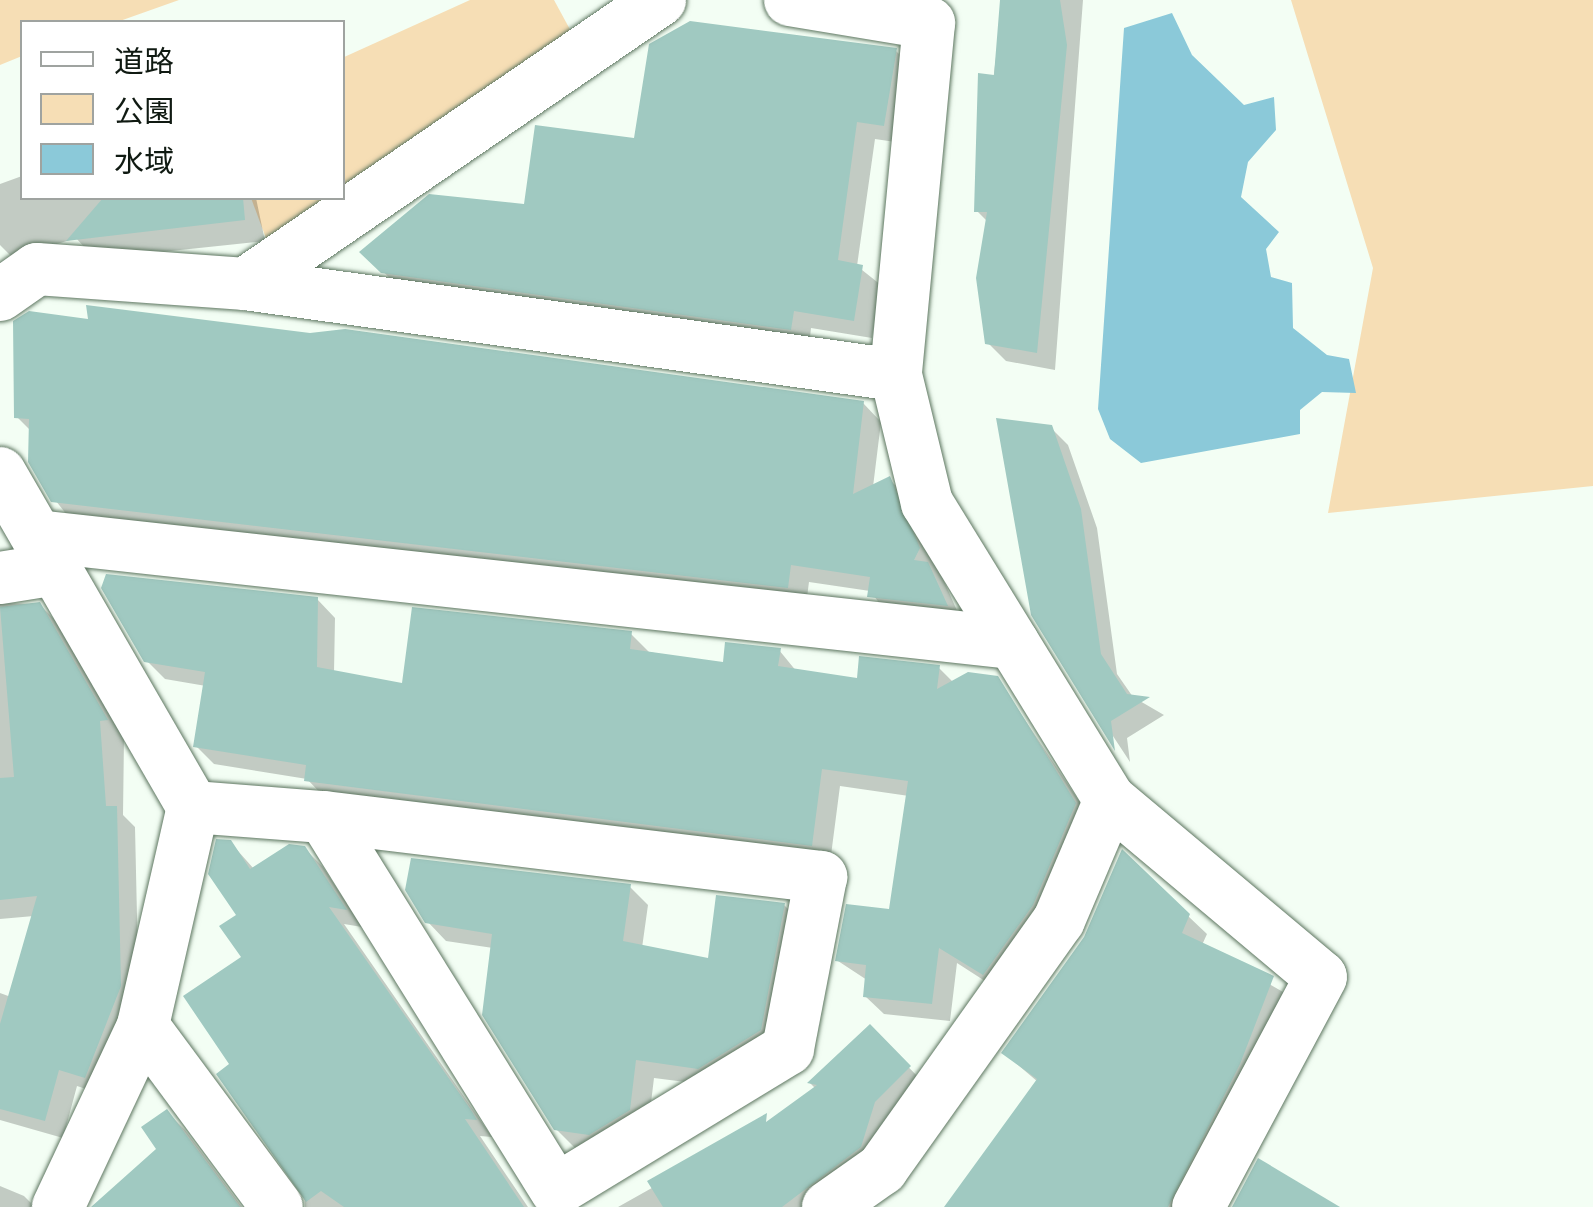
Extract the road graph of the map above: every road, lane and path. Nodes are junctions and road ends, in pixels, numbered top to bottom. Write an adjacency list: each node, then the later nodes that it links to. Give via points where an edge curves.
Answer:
1 (660, 0): 3 (street)
2 (790, 0): 5 (street, via 930,23)
3 (245, 284): 4 (street, via 37,270); 5 (street)
4 (0, 295)
5 (896, 375): 9 (street, via 928,503)
6 (0, 473): 7 (street)
7 (47, 553): 8 (street); 9 (street); 11 (street)
8 (0, 578)
9 (1013, 643): 10 (street)
10 (1110, 800): 16 (street, via 1059,920 882,1169); 17 (street, via 1321,977)
11 (193, 807): 12 (street); 13 (street)
12 (324, 817): 12 (street, via 822,877 788,1049 556,1190)
13 (143, 1026): 14 (street); 15 (street)
14 (58, 1207)
15 (277, 1207)
16 (828, 1207)
17 (1198, 1207)

